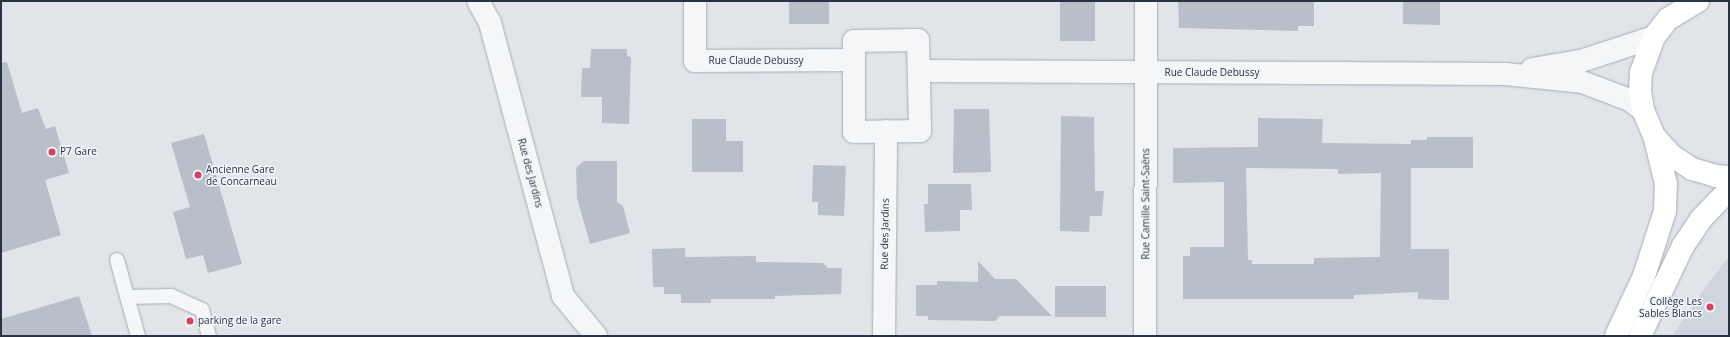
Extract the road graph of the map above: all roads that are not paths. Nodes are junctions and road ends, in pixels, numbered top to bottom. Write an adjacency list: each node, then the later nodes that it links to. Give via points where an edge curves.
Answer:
1 (478, 1): 19 (street, Rue des Jardins, via 490,23 563,296)
2 (695, 1): 6 (street, Rue Claude Debussy, via 695,61)
3 (1146, 1): 8 (street, Rue Camille Saint-Saëns)
4 (1698, 1): 5 (main road, via 1668,19)
5 (1654, 37): 9 (street, Rue Claude Debussy, via 1581,61); 10 (main road, via 1641,72)
6 (854, 60): 7 (street, via 854,41 918,40); 11 (street, via 854,132)
7 (919, 71): 8 (street, Rue Claude Debussy); 11 (street, via 920,130)
8 (1147, 73): 9 (street, Rue Claude Debussy); 21 (street, Rue Camille Saint-Saëns)
9 (1505, 74): 10 (street, Rue Claude Debussy, via 1582,82 1630,100)
10 (1643, 110): 12 (main road)
11 (886, 131): 20 (street, Rue des Jardins)
12 (1654, 136): 13 (main road, via 1671,155 1692,169); 22 (main road, via 1666,184 1665,211 1644,276)
13 (1729, 177)
14 (1729, 190): 23 (main road, via 1701,219 1683,246)
15 (117, 260): 16 (lane)
16 (128, 298): 17 (lane); 18 (lane, via 171,296 202,310)
17 (138, 336)
18 (209, 336)
19 (596, 336)
20 (884, 336)
21 (1145, 336)
22 (1616, 336)
23 (1640, 336)

